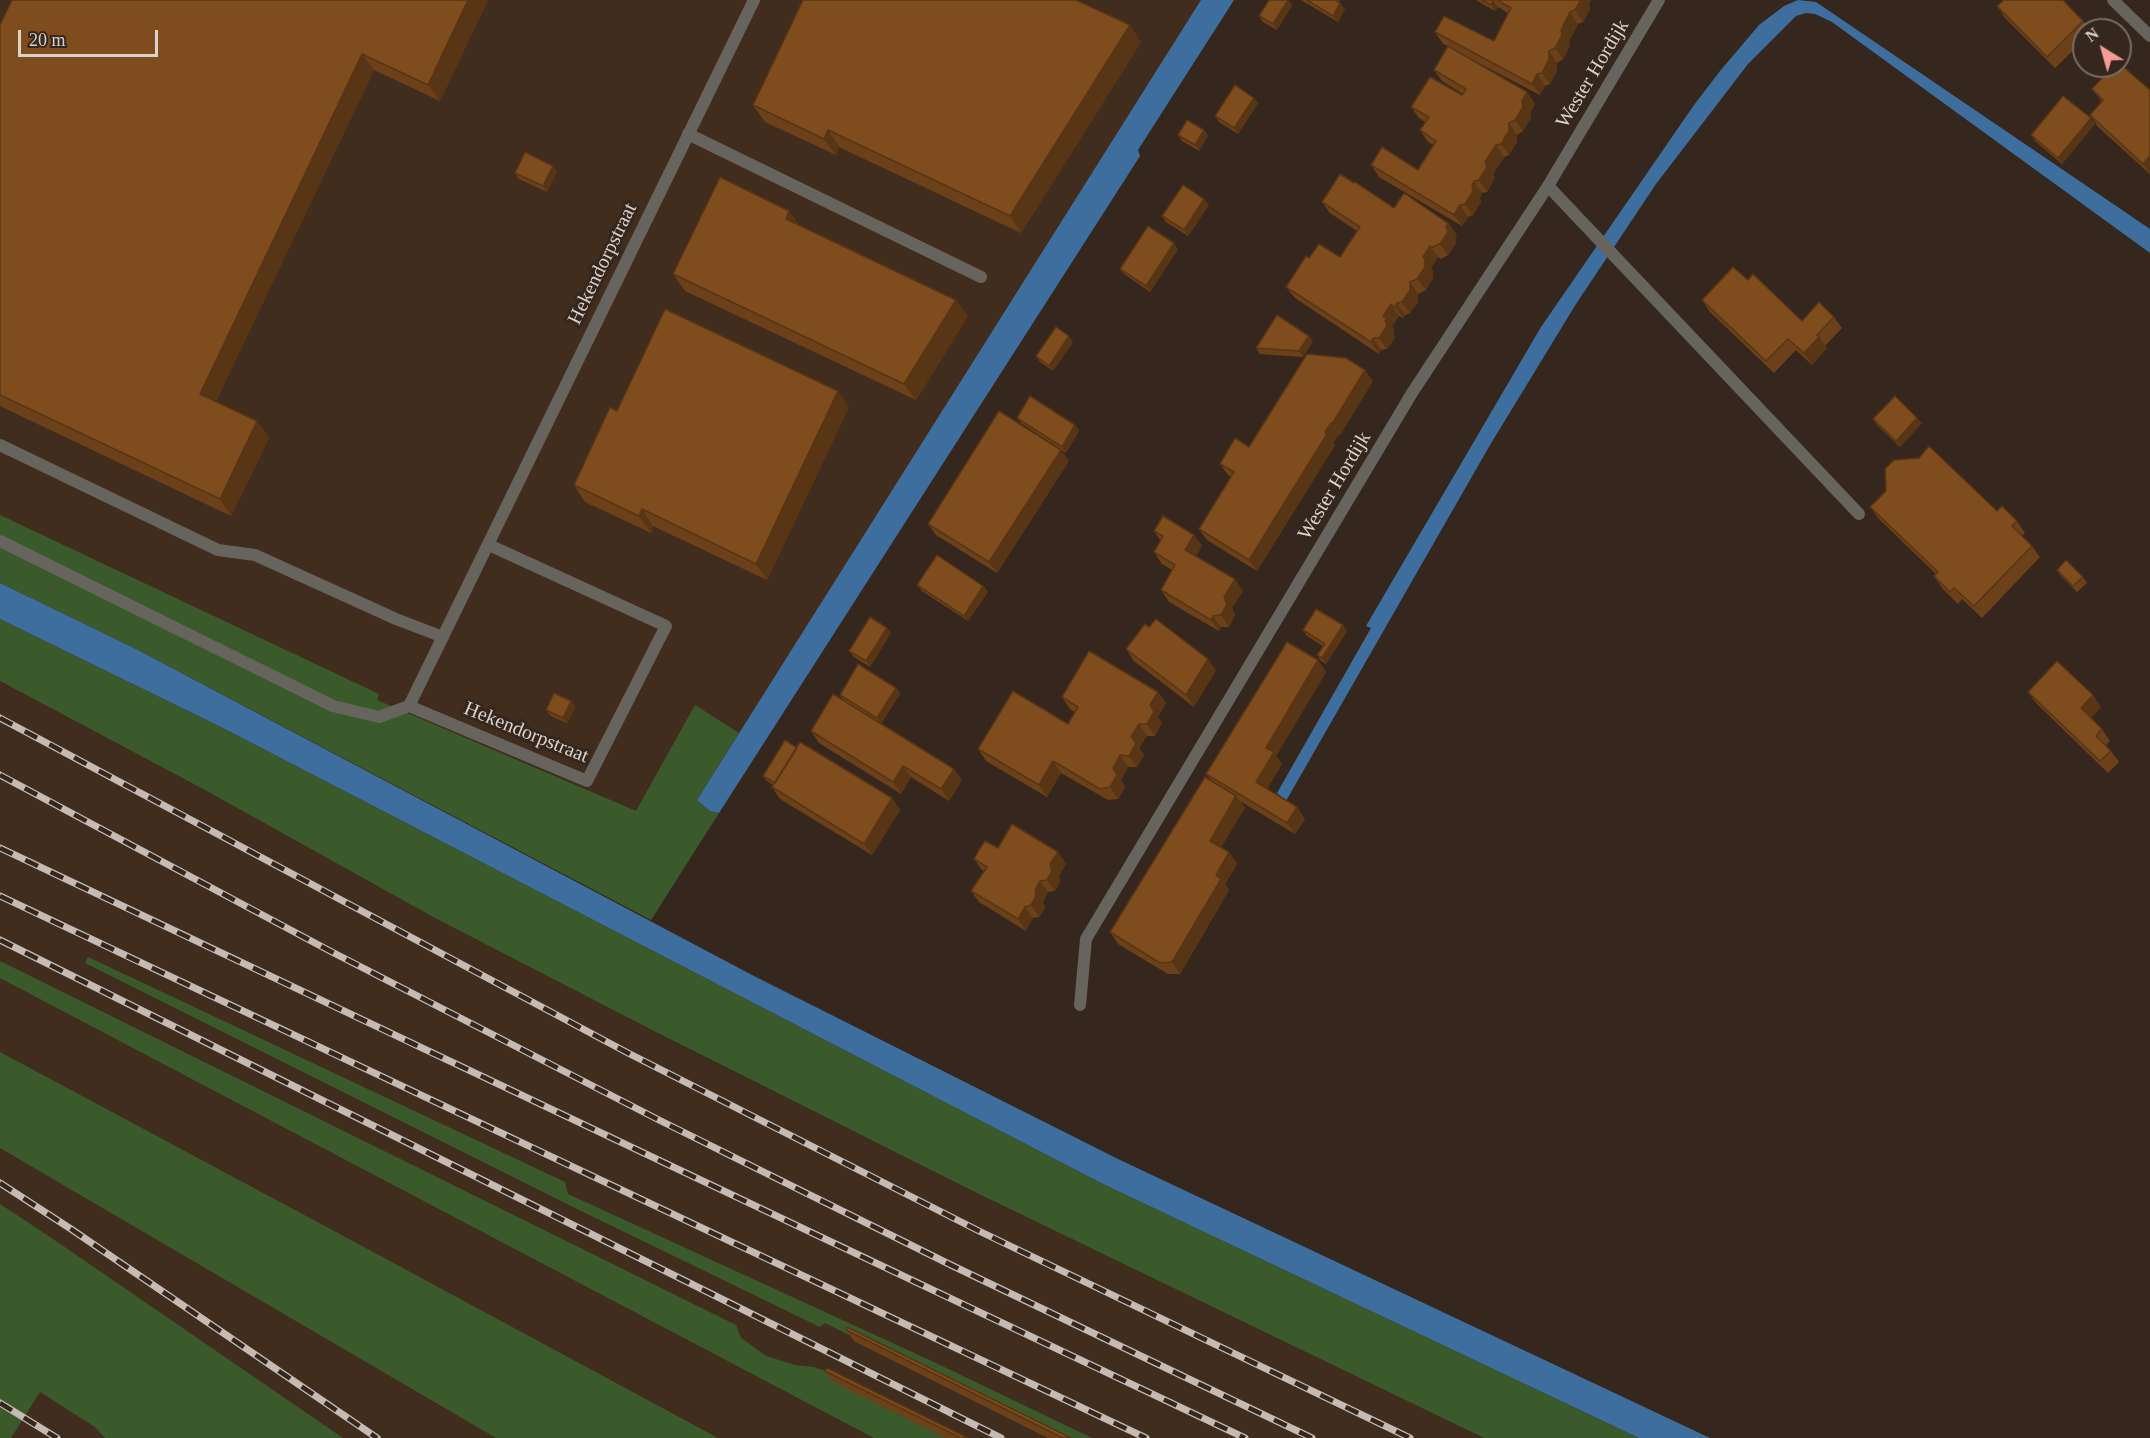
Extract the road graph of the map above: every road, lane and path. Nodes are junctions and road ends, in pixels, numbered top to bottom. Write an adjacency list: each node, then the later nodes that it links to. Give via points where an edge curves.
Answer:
1 (754, 0): 5 (street, Hekendorpstraat)
2 (1659, 0): 6 (street, Wester Hordijk)
3 (2113, 0): 4 (street)
4 (2150, 36)
5 (688, 134): 7 (street); 11 (street, Hekendorpstraat)
6 (1548, 186): 9 (street); 14 (street, Wester Hordijk, via 1412,393 1086,939)
7 (981, 277)
8 (0, 445): 12 (street, via 218,550 255,555)
9 (1859, 514)
10 (0, 541): 13 (street, via 333,706 379,717)
11 (489, 545): 12 (street, Hekendorpstraat); 13 (street, Hekendorpstraat, via 666,626 587,781)
12 (443, 638): 13 (street, Hekendorpstraat)
13 (409, 706)
14 (1080, 1005)

